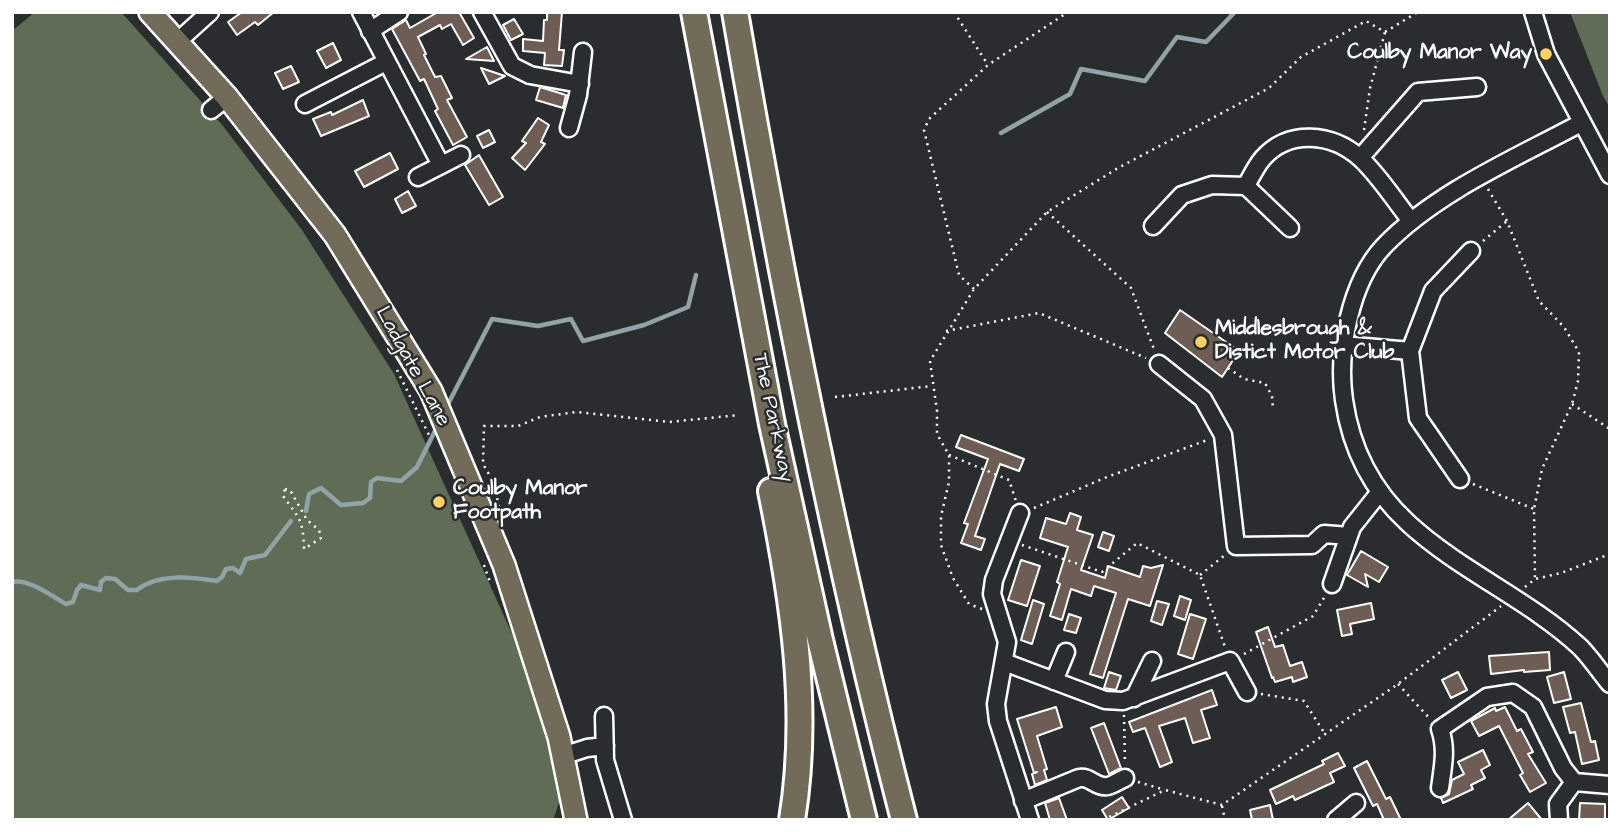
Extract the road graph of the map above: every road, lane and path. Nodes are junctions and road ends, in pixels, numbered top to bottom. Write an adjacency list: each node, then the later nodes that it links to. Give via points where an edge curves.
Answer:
1 (150, 12): 14 (main road, Ladgate Lane)
2 (209, 12): 14 (street)
3 (361, 12): 12 (street)
4 (399, 12): 12 (street)
5 (482, 12): 18 (street, via 512,66 530,75)
6 (694, 12): 37 (highway, The Parkway)
7 (735, 12): 66 (highway, The Parkway, via 772,226)
8 (954, 12): 17 (path)
9 (1068, 12): 17 (path)
10 (1418, 12): 13 (path)
11 (1533, 12): 21 (street, via 1546,54)
12 (370, 31): 16 (street)
13 (1385, 32): 24 (path, via 1370,88); 30 (path, via 1366,21 1301,57 1269,88 1118,168)
14 (177, 42): 86 (main road, Ladgate Lane, via 219,104 335,235 430,391 504,565)
15 (583, 52): 18 (street)
16 (386, 61): 20 (street); 25 (street)
17 (988, 65): 36 (path, via 924,130 959,275)
18 (580, 84): 22 (street)
19 (1477, 87): 24 (street, via 1418,92)
20 (305, 104)
21 (1581, 123): 26 (street); 28 (street)
22 (569, 128)
23 (461, 155): 25 (street)
24 (1360, 158): 29 (street, via 1314,136 1284,142 1264,158); 31 (street)
25 (441, 165): 27 (street)
26 (1610, 175)
27 (418, 177)
28 (1480, 178): 31 (street); 32 (path)
29 (1245, 186): 33 (street, via 1212,185 1182,195); 34 (street)
30 (1047, 212): 36 (path); 41 (path, via 1131,288)
31 (1411, 221): 39 (street, via 1382,248 1364,277)
32 (1507, 221): 35 (path); 46 (path, via 1539,301 1564,327 1579,352)
33 (1153, 226)
34 (1290, 228)
35 (1471, 250): 40 (street, via 1433,291)
36 (974, 289): 38 (path)
37 (747, 299): 97 (highway, via 750,388 795,638 800,750); 98 (highway, The Parkway)
38 (946, 331): 41 (path, via 1039,313); 44 (path, via 930,361)
39 (1343, 345): 40 (street); 55 (street, via 1340,377 1346,416 1357,454)
40 (1410, 351): 53 (street, via 1418,418)
41 (1159, 364): 50 (street, via 1203,399)
42 (396, 368): 51 (path)
43 (1228, 368): 47 (path, via 1244,379 1265,383)
44 (932, 386): 45 (path); 52 (path, via 937,434)
45 (835, 397)
46 (1572, 404): 49 (path); 58 (path, via 1542,469)
47 (1273, 410)
48 (740, 415): 54 (path, via 669,422 576,412 517,426 484,426 483,464)
49 (1610, 429)
50 (1223, 435): 59 (path); 62 (street)
51 (432, 440)
52 (949, 455): 59 (path, via 1009,480); 72 (path, via 941,545 969,604)
53 (1460, 479): 58 (path)
54 (494, 483): 56 (path); 57 (path)
55 (1379, 493): 60 (street); 71 (street, via 1440,548)
56 (514, 494)
57 (500, 506)
58 (1534, 509): 68 (path)
59 (1020, 513): 61 (street)
60 (1349, 536): 62 (street, via 1324,534 1312,545); 69 (street)
61 (1009, 541): 67 (path, via 1102,572 1137,543); 72 (street, via 994,580 992,594)
62 (1236, 546): 67 (path)
63 (307, 549): 63 (path, via 299,517 283,496 285,489 319,530 321,538)
64 (480, 554): 70 (path)
65 (1610, 554): 68 (path)
66 (845, 571): 99 (highway, The Parkway); 100 (highway, via 883,682)
67 (1200, 575): 75 (path)
68 (1535, 579): 71 (path)
69 (1332, 584): 75 (path, via 1314,616)
70 (494, 593)
71 (1513, 596): 78 (path); 79 (street, via 1581,648)
72 (998, 614): 76 (street, via 1007,642)
73 (1066, 652): 77 (street)
74 (1152, 661): 81 (street)
75 (1230, 661): 80 (street); 81 (street)
76 (1004, 662): 77 (street); 92 (street, via 996,704 998,721)
77 (1055, 681): 81 (street, via 1105,700)
78 (1398, 684): 83 (path); 84 (path)
79 (1610, 684)
80 (1247, 692): 84 (path, via 1304,701)
81 (1128, 700): 87 (path)
82 (604, 716): 85 (street)
83 (1440, 729): 88 (street, via 1487,697 1513,693 1533,707); 90 (street, via 1445,743)
84 (1325, 734): 94 (path)
85 (605, 746): 86 (street); 96 (street, via 607,770)
86 (562, 756): 95 (main road, Ladgate Lane)
87 (1125, 778): 91 (path); 92 (street, via 1102,786 1087,777 1079,778)
88 (1574, 782): 89 (street); 105 (street, via 1558,804)
89 (1610, 785)
90 (1440, 788)
91 (1165, 790): 94 (path); 102 (path)
92 (1024, 801): 101 (street)
93 (1356, 803): 104 (street)
94 (1222, 805): 103 (path)
95 (576, 820)
96 (623, 820)
97 (792, 820)
98 (864, 820)
99 (904, 820)
100 (922, 820)
101 (1030, 820)
102 (1103, 820)
103 (1225, 820)
104 (1336, 820)
105 (1559, 820)

